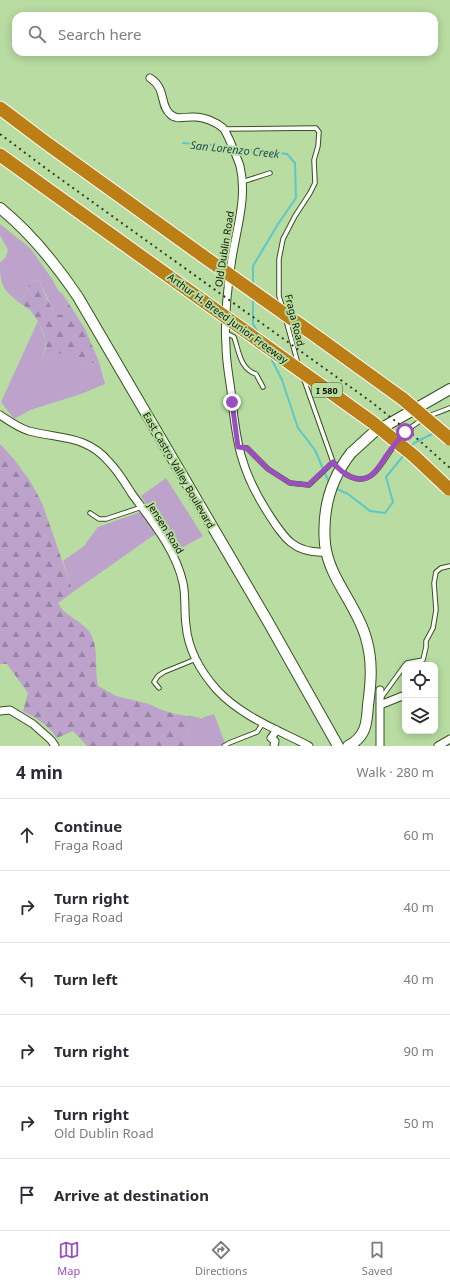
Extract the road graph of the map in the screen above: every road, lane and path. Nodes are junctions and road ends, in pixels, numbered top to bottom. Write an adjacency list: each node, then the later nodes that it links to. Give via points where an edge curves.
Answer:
1 (150, 78): 3 (street, via 162,92 168,113 180,118 204,118)
2 (0, 108): 13 (highway, bridge, via 403,400)
3 (224, 128): 6 (street, Old Dublin Road, via 240,166); 15 (lane, Fraga Road, via 316,128 319,132 314,160 315,183 283,238 279,259 279,296 308,395)
4 (0, 155): 16 (highway, Arthur H. Breed Junior Freeway / I 580, bridge, via 377,426)
5 (270, 173): 6 (lane)
6 (242, 182): 8 (street, Old Dublin Road, via 242,199 226,302)
7 (0, 208): 37 (main road, East Castro Valley Boulevard, via 48,255 78,297)
8 (226, 333): 9 (lane, via 234,337 241,360 249,372 256,374); 14 (street, Old Dublin Road)
9 (263, 387)
10 (450, 389): 19 (main road, bridge, via 379,429 351,453 328,496 324,521)
11 (450, 408): 15 (lane, Fraga Road, via 418,422 405,432 369,476 358,479 351,477)
12 (0, 415): 17 (street, Jensen Road, via 28,431 80,441 94,447 109,461)
13 (450, 439)
14 (238, 447): 15 (lane, via 247,448 268,469 290,483 308,485); 19 (street, Old Dublin Road, via 252,486 287,540 305,551 314,552)
15 (333, 462)
16 (450, 489)
17 (142, 508): 18 (lane, via 106,519 99,519); 21 (street, Jensen Road, via 167,544 177,566 183,583 190,645)
18 (90, 513)
19 (326, 548): 38 (main road, via 335,577 366,638 370,656 367,722 360,738)
20 (450, 566): 22 (lane, via 436,572 436,610 433,628 426,641 423,660)
21 (196, 659): 24 (lane, via 158,676 154,682); 29 (street, Jensen Road, via 216,689 232,704)
22 (412, 662)
23 (402, 669): 27 (lane)
24 (159, 688)
25 (380, 690): 27 (street)
26 (402, 696): 27 (street)
27 (380, 702): 39 (street)
28 (0, 711): 33 (street, via 10,710 33,724)
29 (263, 723): 30 (street, Jensen Road); 34 (lane, via 257,732)
30 (277, 730): 32 (street, via 271,738); 36 (street, Jensen Road)
31 (450, 739): 40 (street)
32 (275, 744): 35 (street)
33 (55, 746)
34 (224, 746)
35 (282, 746)
36 (309, 746)
37 (338, 746)
38 (348, 746)
39 (380, 746)
40 (438, 746)

